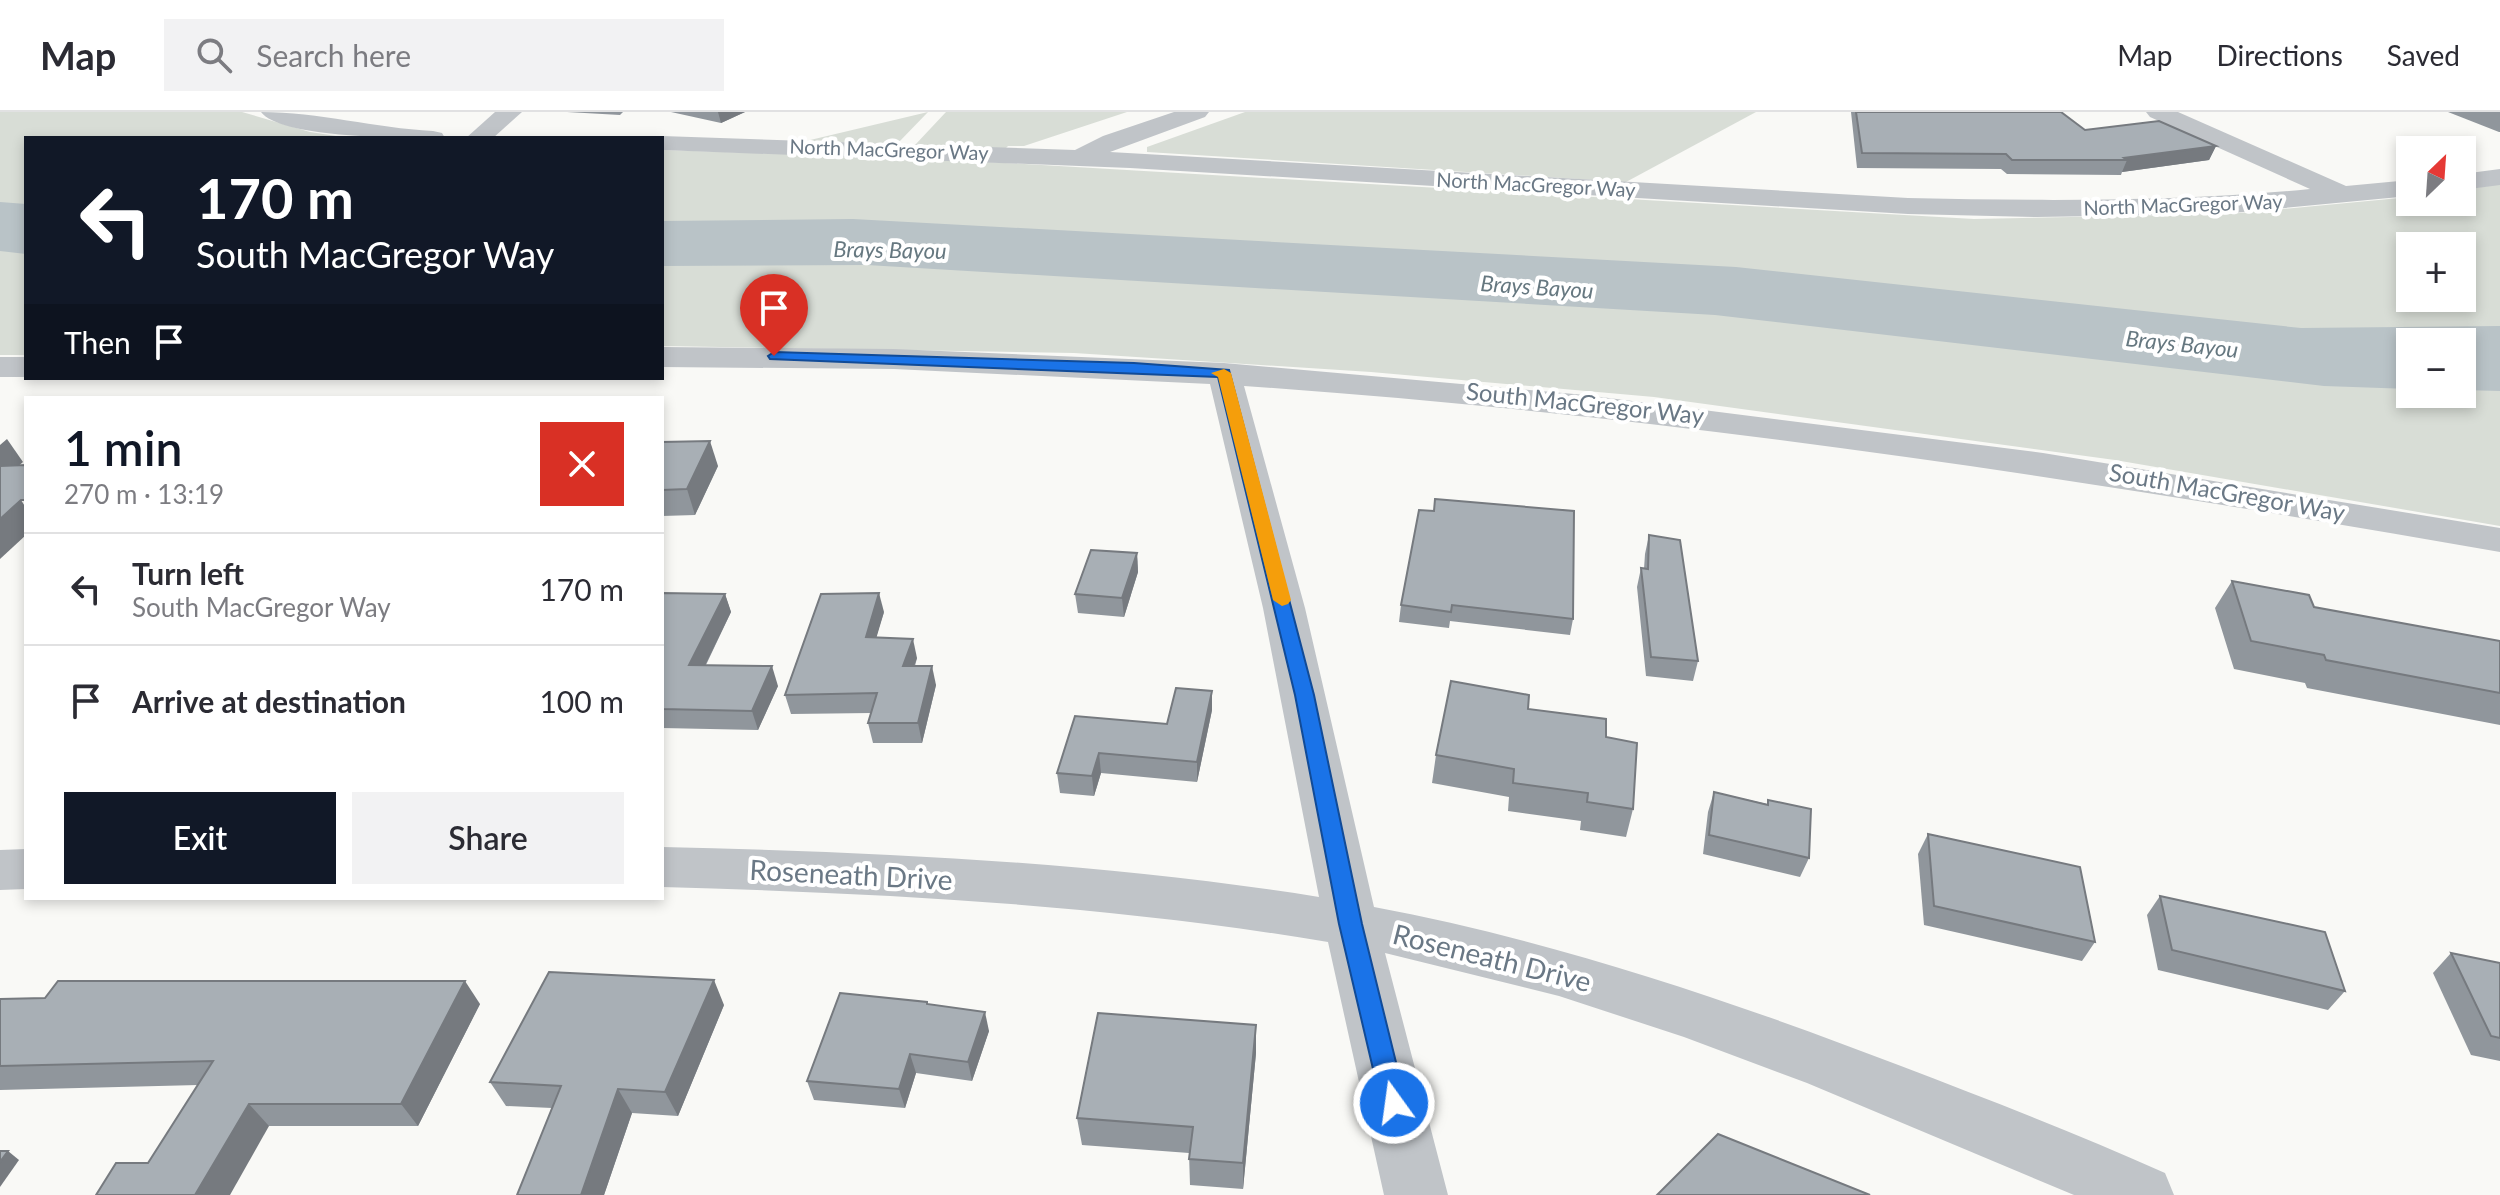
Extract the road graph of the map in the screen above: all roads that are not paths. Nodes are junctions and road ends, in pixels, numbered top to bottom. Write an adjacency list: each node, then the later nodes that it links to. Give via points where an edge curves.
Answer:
1 (273, 112): 5 (street, via 331,126)
2 (510, 112): 6 (street)
3 (1197, 112): 8 (street)
4 (2158, 112): 12 (street)
5 (416, 136)
6 (480, 136)
7 (664, 143): 8 (street, North MacGregor Way)
8 (1076, 159): 12 (street, North MacGregor Way, via 1908,206 2153,209)
9 (2500, 177): 10 (street)
10 (2476, 180)
11 (2396, 190): 12 (street, North MacGregor Way)
12 (2347, 196)
13 (664, 357): 16 (street, South MacGregor Way, via 805,357)
14 (0, 367): 15 (street)
15 (24, 367)
16 (1224, 373): 17 (street, South MacGregor Way, via 1517,396 1855,435 2226,491); 21 (street, via 1311,725)
17 (2500, 540)
18 (664, 867): 21 (street, Roseneath Drive, via 841,871 1134,893)
19 (24, 869): 20 (street)
20 (0, 870)
21 (1351, 924): 22 (street); 23 (street, Roseneath Drive, via 1570,975 1746,1032)
22 (1416, 1195)
23 (2142, 1195)

